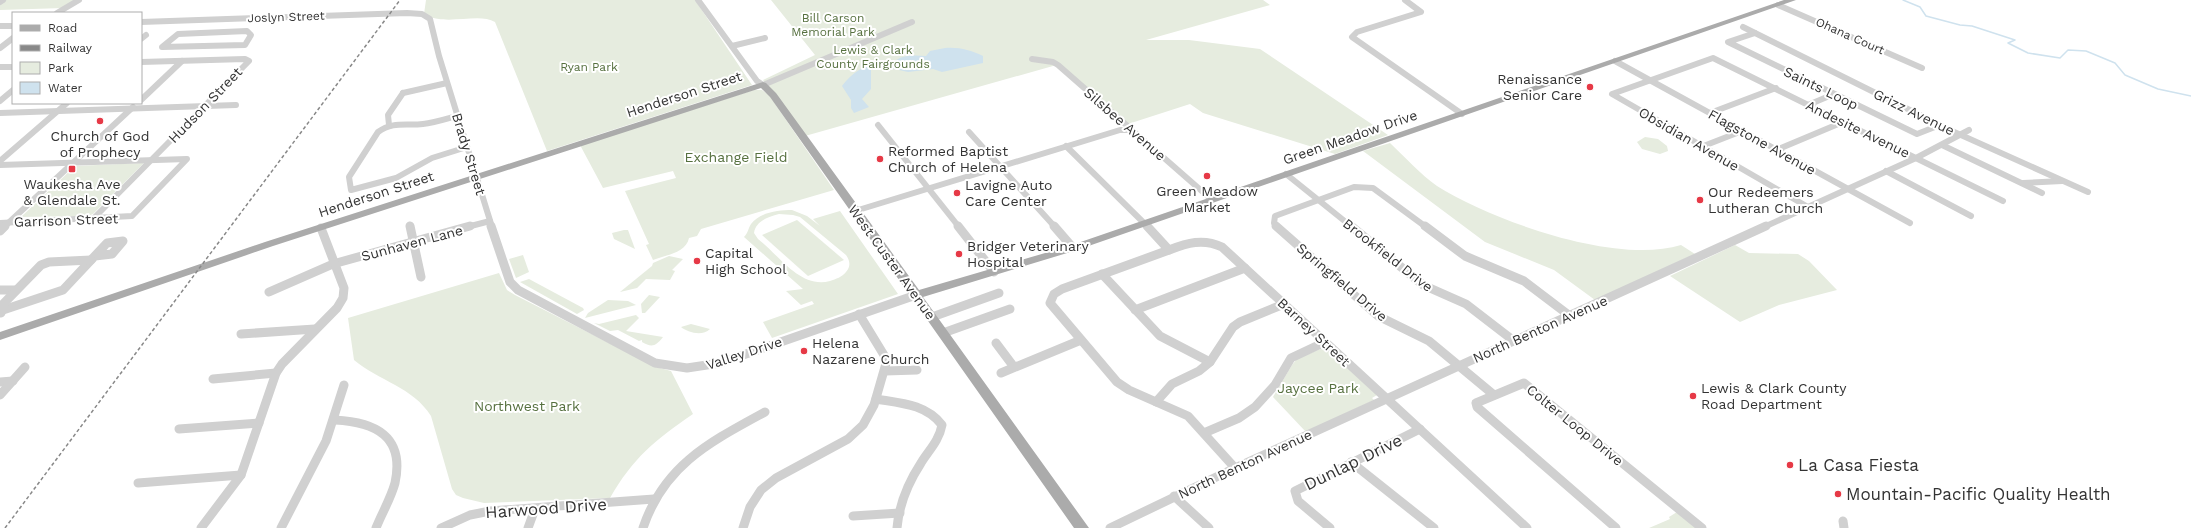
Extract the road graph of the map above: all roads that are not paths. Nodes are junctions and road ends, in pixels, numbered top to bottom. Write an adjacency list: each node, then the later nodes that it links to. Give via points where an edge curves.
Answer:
1 (3, 0): 6 (street)
2 (79, 0): 8 (street)
3 (698, 0): 20 (street, West Custer Avenue)
4 (1405, 0): 45 (street, via 1421,12 1357,32 1352,37)
5 (1792, 0): 7 (main road, Green Meadow Drive)
6 (0, 2)
7 (1778, 5): 24 (main road, Green Meadow Drive); 28 (street, Ohana Court)
8 (59, 12)
9 (227, 19): 10 (street, Joslyn Street, via 417,13); 11 (street, Joslyn Street); 16 (street)
10 (430, 19): 30 (street, Brady Street)
11 (142, 22)
12 (912, 22): 31 (street)
13 (0, 26): 14 (street)
14 (12, 26)
15 (1743, 27): 17 (street, Grizz Avenue)
16 (215, 32): 16 (street, via 175,35 162,47 245,45 250,35 248,31)
17 (1755, 33): 34 (street, Saints Loop, via 1728,42); 48 (street, Grizz Avenue)
18 (765, 38): 20 (street)
19 (12, 39): 21 (street)
20 (732, 46): 31 (street, West Custer Avenue, via 757,81)
21 (0, 48)
22 (1032, 59): 51 (street, Silsbee Avenue, via 1053,62)
23 (182, 61): 25 (street); 35 (street); 41 (street, Hudson Street, via 249,60)
24 (1615, 61): 29 (street, Flagstone Avenue); 45 (main road, Green Meadow Drive)
25 (142, 62)
26 (0, 67): 27 (street)
27 (12, 67)
28 (1922, 68)
29 (1649, 80): 32 (street, Andesite Avenue, via 1713,58); 44 (street, Flagstone Avenue); 61 (street, Obsidian Avenue, via 1612,94)
30 (447, 83): 46 (street, Brady Street); 49 (street, via 402,90 388,115)
31 (763, 85): 71 (main road, Henderson Street); 82 (main road, West Custer Avenue, via 773,95)
32 (1776, 88): 39 (street, Andesite Avenue); 44 (street)
33 (12, 91): 36 (street)
34 (1834, 94): 39 (street); 55 (street, Saints Loop)
35 (142, 99)
36 (0, 101)
37 (66, 104): 42 (street)
38 (236, 105): 41 (street)
39 (1808, 105): 47 (street, Andesite Avenue)
40 (135, 106): 41 (street); 42 (street); 66 (street)
41 (204, 106): 64 (street, Hudson Street)
42 (58, 111): 43 (street); 65 (street)
43 (0, 113)
44 (1710, 113): 53 (street, Flagstone Avenue)
45 (1462, 114): 70 (main road, Green Meadow Drive)
46 (457, 116): 49 (street, via 424,124); 60 (street, Brady Street)
47 (1843, 122): 62 (street); 63 (street, Andesite Avenue)
48 (1940, 124): 55 (street); 56 (street, Grizz Avenue)
49 (389, 125): 60 (street, via 378,132 350,174 351,190 396,178 432,158)
50 (878, 125): 74 (street)
51 (1131, 130): 59 (street, via 1120,130); 78 (street, Silsbee Avenue)
52 (1969, 130): 56 (street, North Benton Avenue)
53 (1742, 131): 61 (street); 62 (street, Flagstone Avenue)
54 (969, 132): 68 (street)
55 (1918, 134): 57 (street)
56 (1960, 134): 58 (street, North Benton Avenue); 72 (street, Grizz Avenue)
57 (1909, 139)
58 (1942, 145): 63 (street, North Benton Avenue); 73 (street)
59 (1066, 146): 68 (street); 89 (street)
60 (467, 147): 71 (street, Brady Street)
61 (1701, 147): 81 (street, Obsidian Avenue)
62 (1776, 150): 75 (street, Flagstone Avenue)
63 (1916, 158): 69 (street, North Benton Avenue); 80 (street, Andesite Avenue)
64 (153, 159): 66 (street); 84 (street, Hudson Street); 84 (street, Garrison Street, via 186,158 132,216)
65 (0, 161)
66 (74, 162): 67 (street); 87 (street)
67 (0, 165)
68 (1000, 166): 74 (street); 94 (street)
69 (1886, 171): 75 (street, North Benton Avenue); 83 (street)
70 (1286, 174): 78 (main road, Green Meadow Drive); 79 (street, Brookfield Drive)
71 (476, 177): 85 (street, Brady Street); 91 (main road, Henderson Street)
72 (2065, 181): 73 (street); 76 (street, Grizz Avenue)
73 (2022, 184): 77 (street)
74 (928, 188): 82 (street); 98 (street)
75 (1846, 188): 81 (street, North Benton Avenue); 88 (street, Flagstone Avenue)
76 (2088, 192)
77 (2042, 193)
78 (1212, 200): 89 (main road, Green Meadow Drive)
79 (1318, 200): 112 (street, via 1354,187 1373,188 1465,256 1524,281); 119 (street, Brookfield Drive, via 1422,285 1466,304); 123 (street, Springfield Drive, via 1275,216 1274,223 1277,228 1378,316 1422,336)
80 (2003, 201)
81 (1808, 207): 112 (street, North Benton Avenue)
82 (855, 211): 106 (main road, West Custer Avenue)
83 (1971, 216)
84 (93, 219): 87 (street, Garrison Street)
85 (490, 221): 93 (street, Sunhaven Lane); 101 (street, Brady Street, via 508,278)
86 (0, 223): 87 (street, Garrison Street)
87 (9, 223): 92 (street)
88 (1910, 223)
89 (1143, 224): 94 (main road, Green Meadow Drive); 95 (street)
90 (410, 226): 93 (street)
91 (321, 228): 96 (street); 117 (main road, Henderson Street)
92 (0, 231)
93 (413, 243): 96 (street, Sunhaven Lane); 100 (street)
94 (1073, 248): 98 (main road, Green Meadow Drive)
95 (1169, 250): 97 (street, Barney Street, via 1193,241 1214,242); 99 (street, Barney Street)
96 (333, 264): 104 (street, Sunhaven Lane); 114 (street, via 344,288 343,298)
97 (1245, 268): 107 (street, Barney Street); 109 (street)
98 (994, 272): 106 (main road, Green Meadow Drive)
99 (1102, 274): 109 (street); 118 (street, Barney Street, via 1062,288 1051,298 1050,303)
100 (420, 277)
101 (513, 286): 111 (street, Valley Drive, via 652,361 679,368 720,363)
102 (0, 290): 103 (street)
103 (16, 290): 110 (street, via 1,306); 110 (street, via 43,263 93,258 62,291)
104 (269, 292)
105 (999, 293): 113 (street)
106 (916, 295): 111 (street, Valley Drive); 113 (main road, West Custer Avenue)
107 (1284, 304): 120 (street, Barney Street); 122 (street, via 1240,322)
108 (1010, 309): 115 (street)
109 (1135, 310): 122 (street, via 1164,338)
110 (2, 312)
111 (859, 314): 127 (street, via 886,357)
112 (1570, 316): 119 (street, North Benton Avenue)
113 (932, 317): 115 (main road, West Custer Avenue)
114 (315, 330): 116 (street); 129 (street)
115 (942, 332): 162 (main road, West Custer Avenue)
116 (241, 334)
117 (0, 336)
118 (1081, 340): 125 (street); 138 (street, via 1117,382)
119 (1514, 341): 123 (street, North Benton Avenue)
120 (1325, 342): 137 (street, Barney Street); 144 (street, via 1291,358 1271,390 1255,407 1239,418)
121 (996, 343): 125 (street)
122 (1210, 362): 138 (street, via 1172,384)
123 (1458, 366): 135 (street, Springfield Drive); 137 (street, North Benton Avenue)
124 (26, 367): 131 (street)
125 (1014, 367): 128 (street)
126 (917, 370): 127 (street)
127 (885, 371): 136 (street)
128 (1001, 372)
129 (276, 373): 130 (street); 141 (street)
130 (213, 379)
131 (13, 381): 132 (street); 134 (street)
132 (0, 382)
133 (344, 385): 140 (street)
134 (0, 395)
135 (1494, 395): 168 (street, Colter Loop Drive, via 1476,403 1477,407); 169 (street, Colter Loop Drive, via 1524,383)
136 (876, 399): 152 (street, via 923,409 938,417 942,425 937,443 920,465 909,486); 160 (street, via 864,425 849,438 790,468 759,492 744,518)
137 (1387, 399): 143 (street, Barney Street); 146 (street, North Benton Avenue)
138 (1156, 402): 144 (street, via 1188,416)
139 (765, 412): 150 (street, via 698,452 674,474)
140 (335, 420): 155 (street); 156 (street, via 355,421 375,427 387,436 394,446 397,461 395,483)
141 (259, 423): 142 (street); 147 (street)
142 (179, 429)
143 (1420, 429): 145 (street, Dunlap Drive); 167 (street, Barney Street)
144 (1204, 433): 146 (street)
145 (1350, 462): 165 (street, Dunlap Drive, via 1295,491 1298,501); 166 (street)
146 (1235, 468): 149 (street, North Benton Avenue)
147 (241, 475): 148 (street); 154 (street)
148 (138, 483)
149 (1174, 496): 163 (street, North Benton Avenue); 164 (street)
150 (654, 499): 151 (street, Harwood Drive); 159 (street)
151 (535, 509): 157 (street, Harwood Drive, via 481,512 458,519); 158 (street)
152 (900, 513): 153 (street); 161 (street)
153 (853, 516)
154 (201, 528)
155 (281, 528)
156 (376, 528)
157 (441, 528)
158 (528, 528)
159 (643, 528)
160 (743, 528)
161 (897, 528)
162 (1082, 528)
163 (1110, 528)
164 (1209, 528)
165 (1330, 528)
166 (1434, 528)
167 (1527, 528)
168 (1616, 528)
169 (1702, 528)

